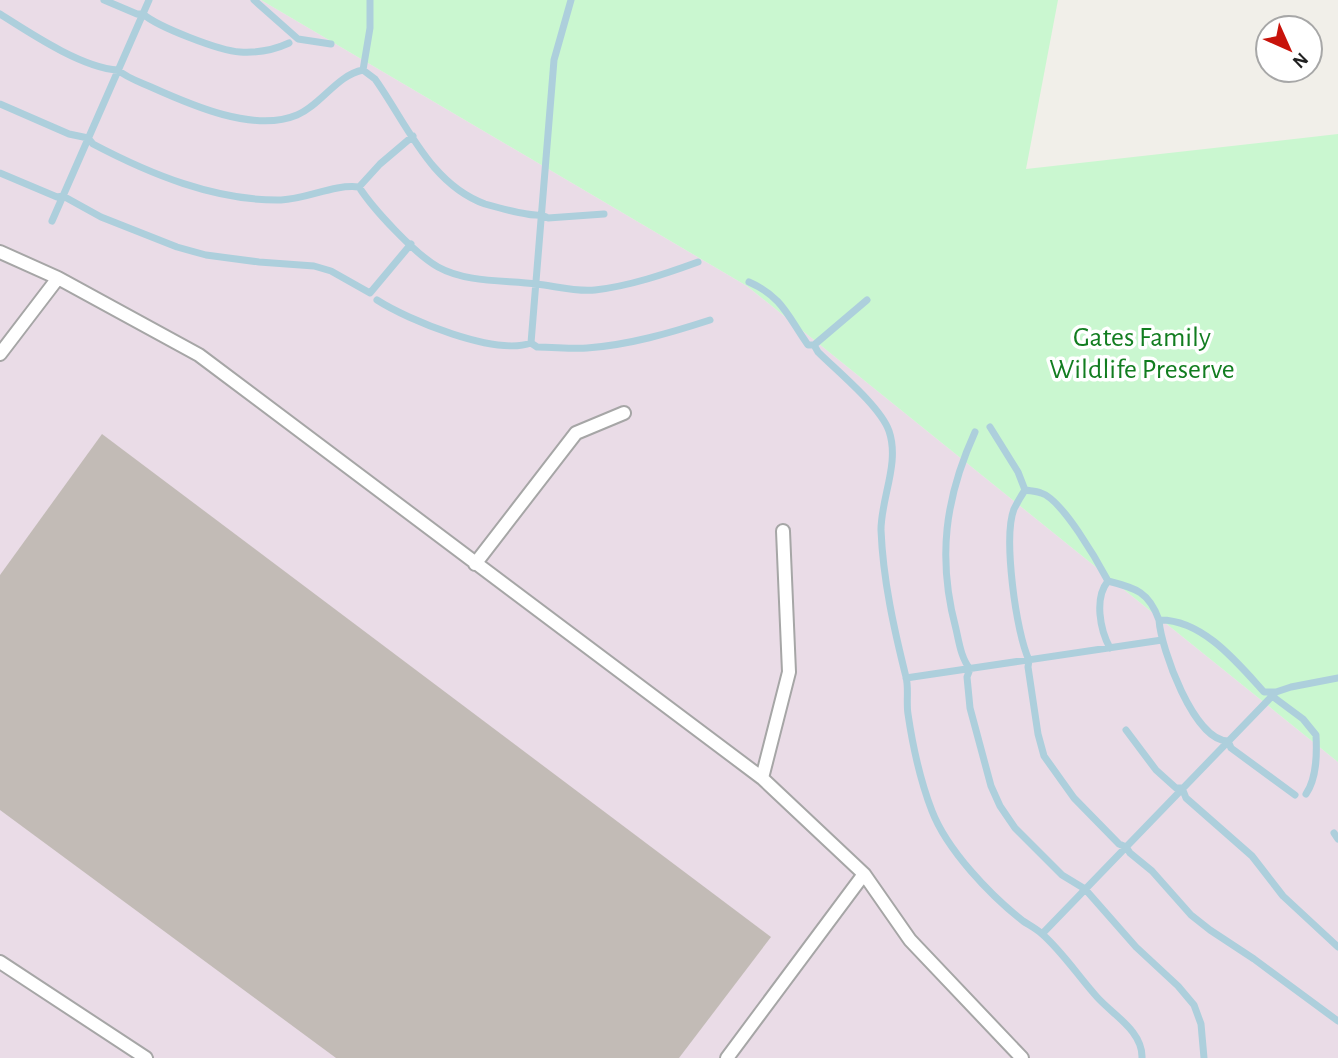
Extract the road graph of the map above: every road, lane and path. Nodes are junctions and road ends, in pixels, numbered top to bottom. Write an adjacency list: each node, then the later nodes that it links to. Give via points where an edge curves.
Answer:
1 (0, 251): 2 (lane)
2 (58, 278): 3 (lane); 6 (lane, via 199,355)
3 (0, 354)
4 (624, 413): 6 (lane, via 576,433)
5 (783, 531): 7 (lane, via 789,672)
6 (475, 564): 7 (lane)
7 (762, 778): 8 (lane)
8 (864, 874): 11 (lane); 12 (lane, via 910,940)
9 (0, 962): 10 (lane)
10 (146, 1058)
11 (727, 1058)
12 (1022, 1058)

